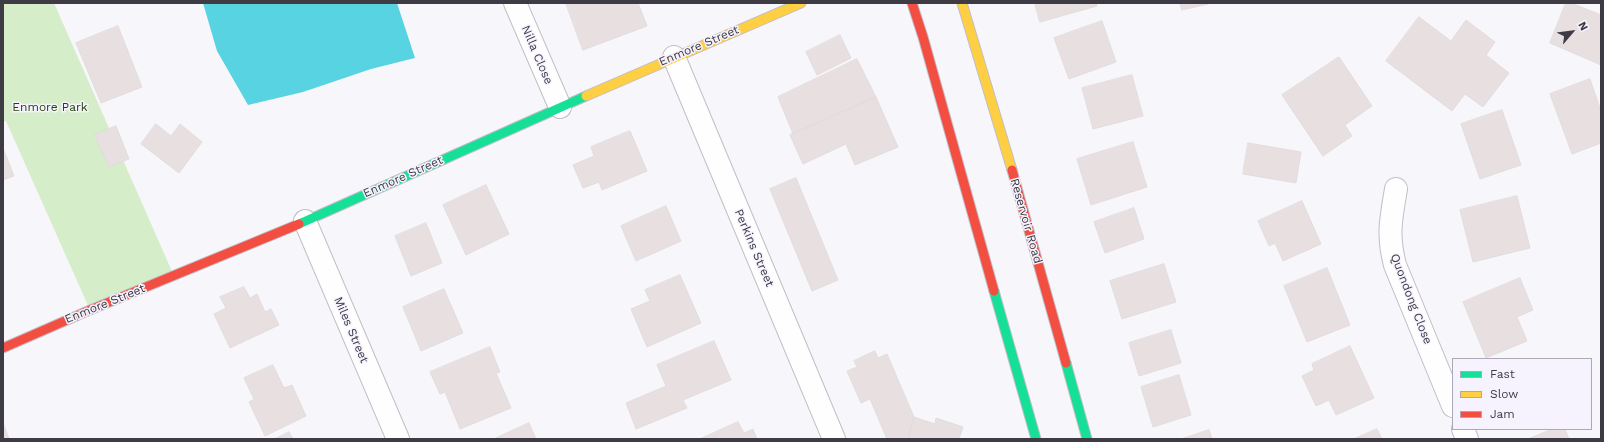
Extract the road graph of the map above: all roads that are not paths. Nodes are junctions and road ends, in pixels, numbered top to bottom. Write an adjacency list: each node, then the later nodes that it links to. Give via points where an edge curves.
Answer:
1 (515, 3): 6 (street, Nilla Close)
2 (801, 3): 5 (main road, Enmore Street)
3 (912, 3): 13 (main road)
4 (962, 3): 14 (main road, Reservoir Road)
5 (674, 57): 6 (main road, Enmore Street); 12 (street, Perkins Street)
6 (560, 107): 8 (main road, Enmore Street)
7 (1396, 189): 10 (street, Quondong Close, via 1390,224 1390,245 1395,265)
8 (305, 221): 9 (main road, Enmore Street); 11 (street, Miles Street)
9 (3, 348)
10 (1452, 404)
11 (398, 439)
12 (834, 439)
13 (1036, 439)
14 (1087, 439)

